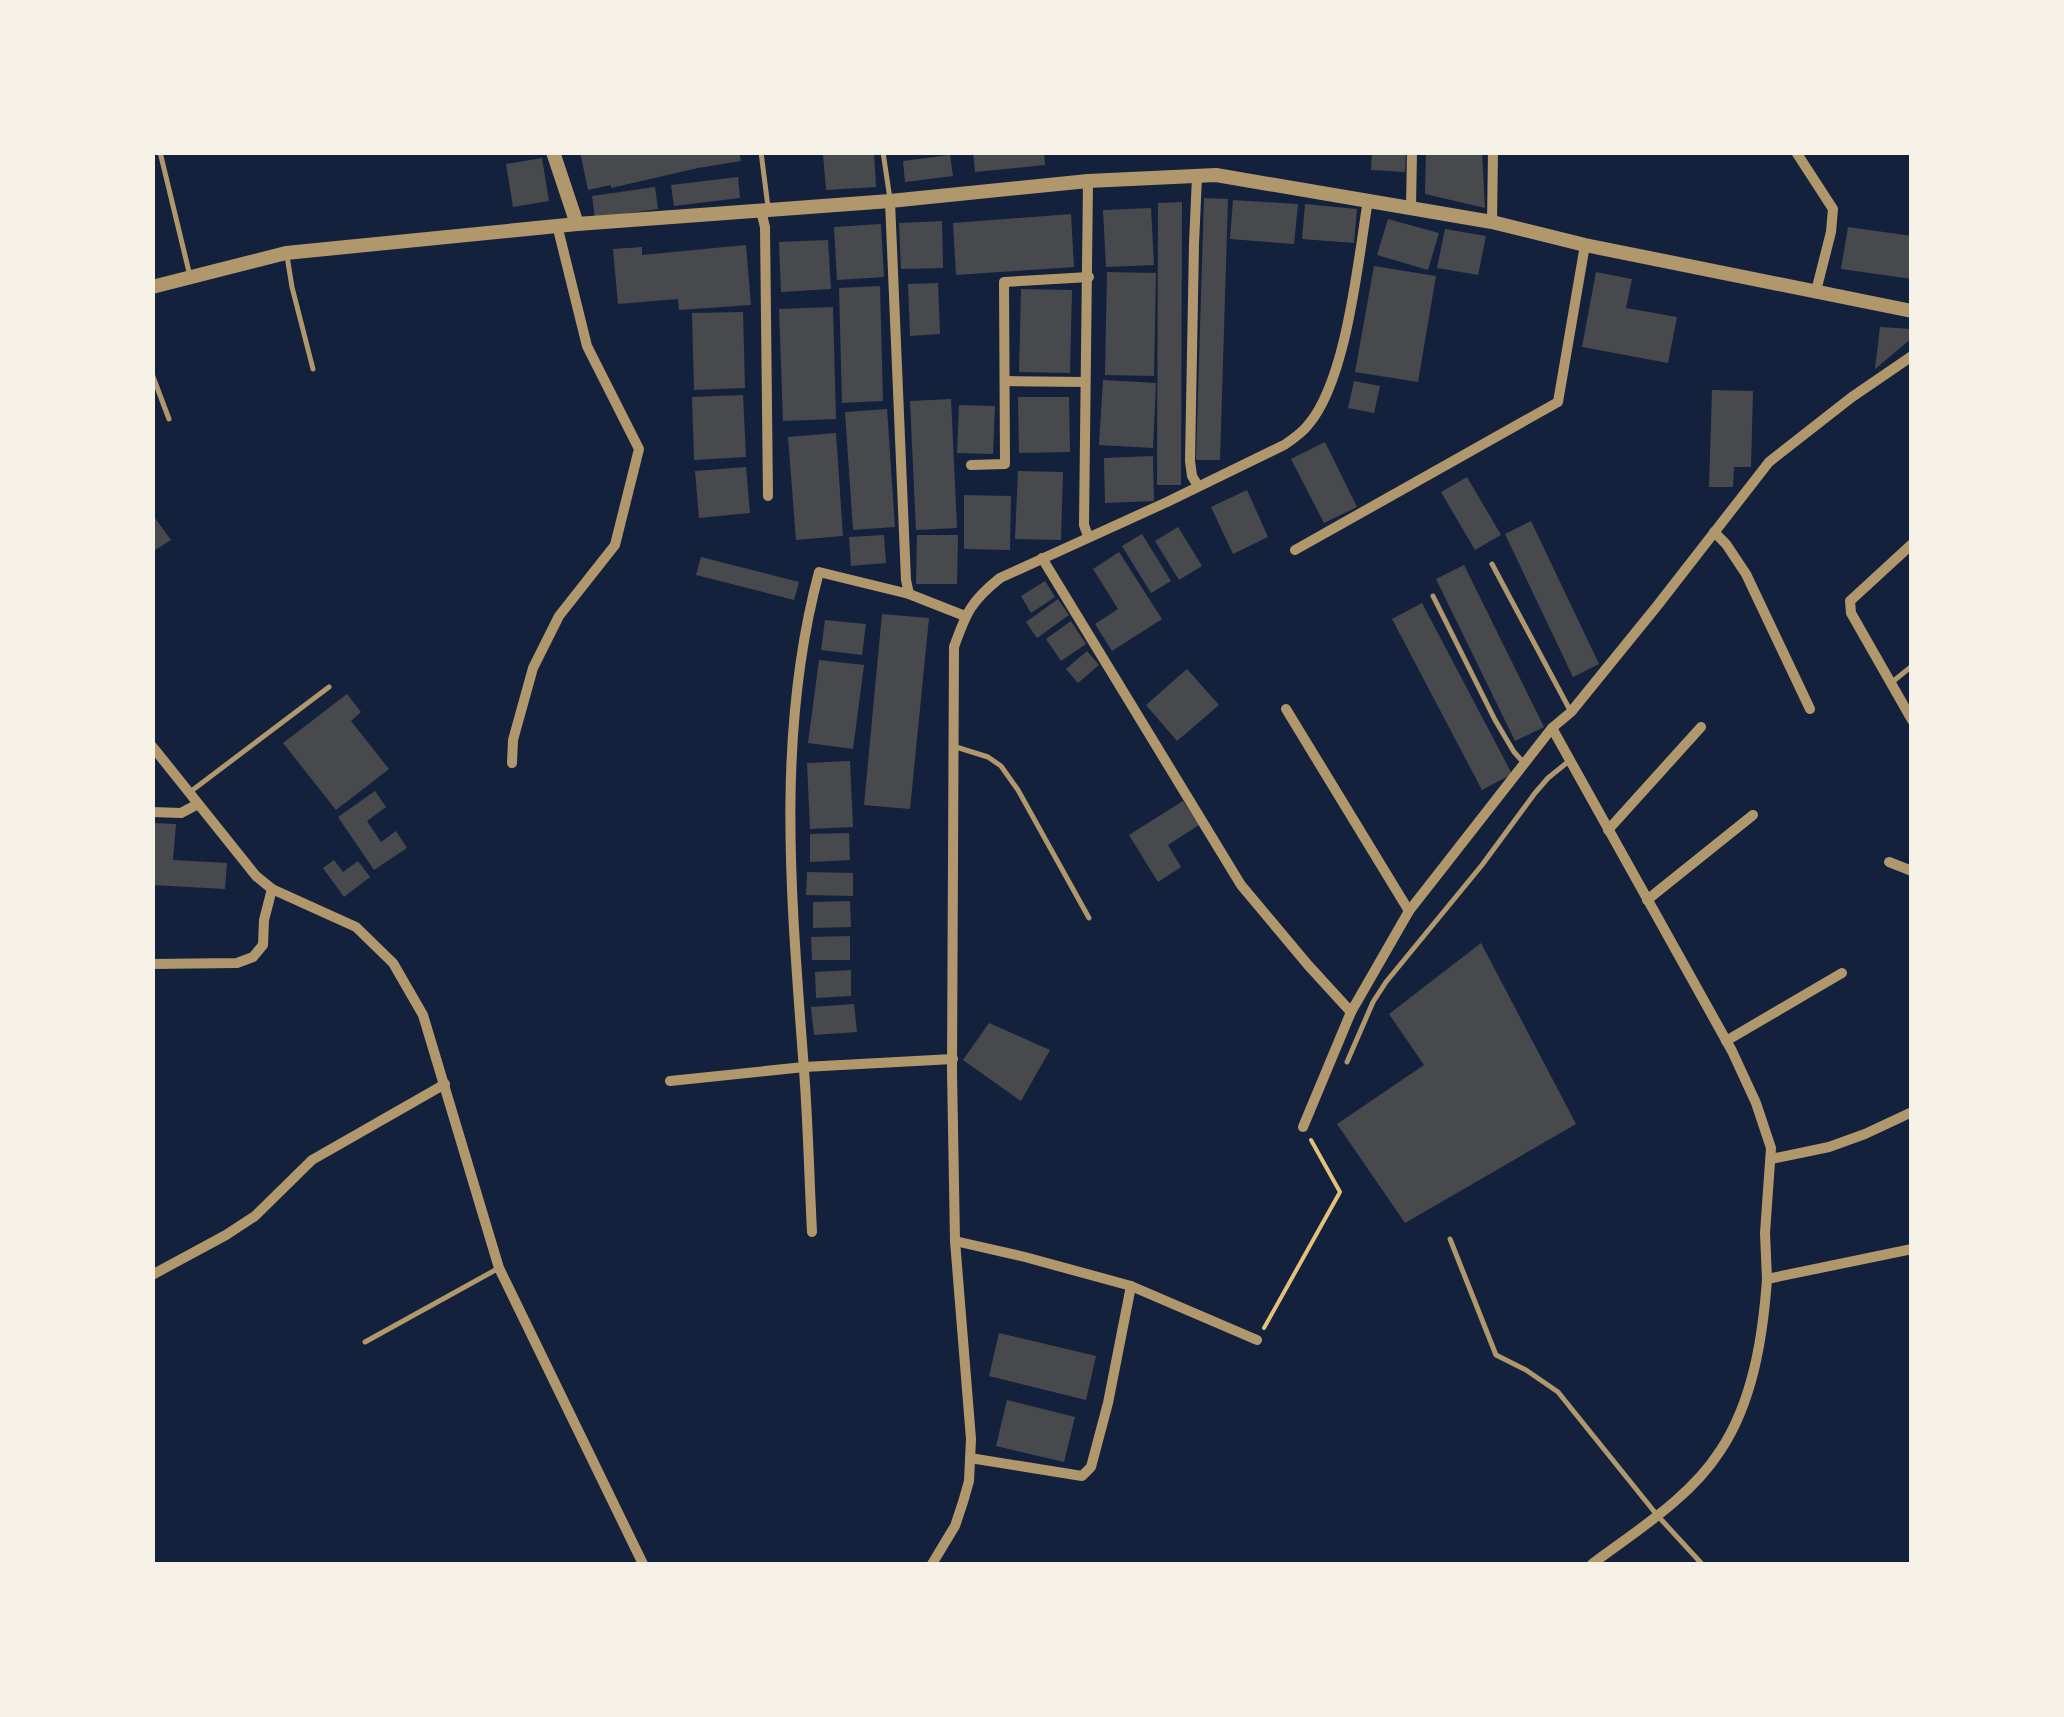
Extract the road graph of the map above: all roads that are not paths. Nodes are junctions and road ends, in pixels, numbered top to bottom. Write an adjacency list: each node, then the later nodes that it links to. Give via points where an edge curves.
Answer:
1 (160, 152): 19 (lane)
2 (553, 152): 15 (street)
3 (761, 152): 13 (lane)
4 (883, 152): 10 (lane)
5 (1412, 152): 12 (street)
6 (1493, 152): 14 (street)
7 (1796, 152): 22 (street, via 1833,210)
8 (1198, 176): 9 (street); 11 (street); 31 (street, via 1190,460)
9 (1088, 182): 10 (street); 20 (street)
10 (890, 200): 13 (street); 39 (street)
11 (1368, 200): 12 (street); 31 (street, via 1347,329 1310,424)
12 (1411, 207): 14 (street)
13 (765, 211): 15 (street); 32 (street)
14 (1492, 222): 17 (street)
15 (577, 224): 16 (street)
16 (558, 226): 18 (street); 54 (street, via 587,346 639,449 615,546 560,616 533,668)
17 (1586, 246): 22 (street); 36 (street, via 1558,402)
18 (286, 253): 19 (street); 25 (lane)
19 (190, 277): 21 (street)
20 (1089, 278): 27 (street, via 1004,282); 28 (street)
21 (152, 287)
22 (1816, 290): 23 (street)
23 (1912, 311)
24 (1912, 356): 33 (street, via 1769,462)
25 (312, 369)
26 (152, 374): 29 (lane)
27 (1006, 380): 28 (street); 30 (street, via 1005,464)
28 (1086, 382): 34 (street)
29 (168, 419)
30 (971, 466)
31 (1198, 486): 34 (street)
32 (768, 496)
33 (1714, 532): 45 (street, via 1746,574); 47 (street)
34 (1088, 536): 37 (street)
35 (1912, 544): 43 (street, via 1850,601)
36 (1296, 550)
37 (1042, 558): 41 (street, via 1000,578); 69 (street, via 1241,886)
38 (1492, 564): 47 (lane)
39 (909, 594): 41 (street); 73 (street, via 819,572 808,614 791,738 791,892)
40 (1433, 596): 55 (lane)
41 (965, 616): 52 (street, via 954,647)
42 (1912, 666): 43 (lane)
43 (1890, 684): 48 (street)
44 (329, 687): 56 (lane)
45 (1810, 708)
46 (1286, 709): 65 (street)
47 (1570, 712): 49 (street)
48 (1912, 720)
49 (1552, 728): 53 (street); 55 (street)
50 (1701, 728): 60 (street)
51 (152, 746): 56 (street)
52 (953, 746): 66 (lane, via 1001,766); 71 (street)
53 (1569, 761): 60 (street); 72 (lane, via 1535,793 1386,982)
54 (512, 763)
55 (1524, 763): 65 (street)
56 (190, 792): 57 (street)
57 (198, 804): 58 (street, via 182,812); 63 (street)
58 (152, 812)
59 (1753, 815): 64 (street)
60 (1608, 830): 64 (street)
61 (1888, 862): 62 (street)
62 (1912, 870)
63 (272, 889): 67 (street, via 263,945 254,957); 75 (street, via 356,926 393,963 423,1015)
64 (1647, 900): 70 (street)
65 (1409, 911): 69 (street)
66 (1089, 918)
67 (152, 964)
68 (1842, 973): 70 (street)
69 (1351, 1012): 77 (street)
70 (1726, 1041): 78 (street, via 1762,1120)
71 (953, 1058): 73 (street); 81 (street)
72 (1347, 1062)
73 (804, 1068): 74 (street); 79 (street)
74 (670, 1081)
75 (444, 1084): 83 (street); 84 (street, via 312,1160 254,1216)
76 (1912, 1112): 78 (street, via 1829,1146)
77 (1303, 1128)
78 (1771, 1158): 85 (street)
79 (812, 1232)
80 (1450, 1239): 90 (lane, via 1496,1355 1558,1392)
81 (954, 1240): 86 (street); 89 (street)
82 (1912, 1250): 85 (street)
83 (499, 1268): 88 (lane); 91 (street)
84 (153, 1275)
85 (1767, 1279): 90 (street, via 1757,1354 1731,1430 1708,1467)
86 (1131, 1286): 87 (street); 89 (street, via 1091,1467 1082,1476)
87 (1257, 1340)
88 (365, 1342)
89 (970, 1458): 92 (street, via 964,1502)
90 (1657, 1514): 93 (street); 94 (lane)
91 (643, 1564)
92 (932, 1564)
93 (1592, 1564)
94 (1702, 1564)

